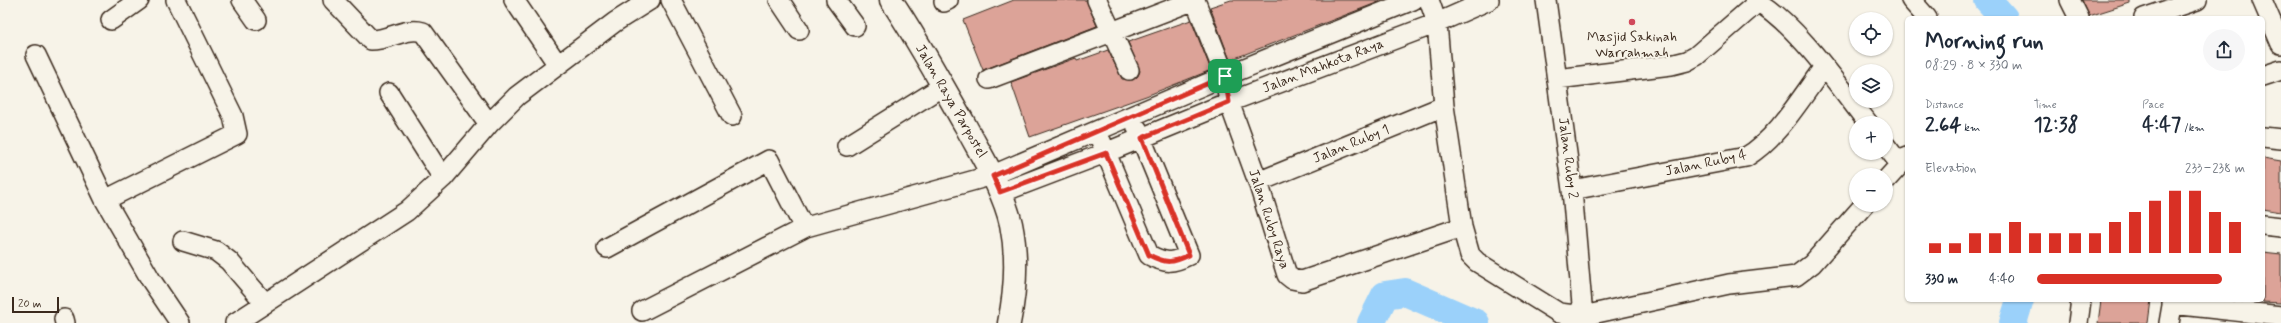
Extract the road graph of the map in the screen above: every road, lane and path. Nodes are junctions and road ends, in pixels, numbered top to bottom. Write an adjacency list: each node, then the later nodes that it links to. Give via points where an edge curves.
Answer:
1 (139, 0): 24 (street)
2 (176, 0): 61 (street, via 233,116 237,134)
3 (242, 0): 25 (street)
4 (333, 0): 47 (street, via 371,40 383,40 414,30 423,32)
5 (514, 0): 32 (street)
6 (650, 0): 32 (street, via 614,22)
7 (671, 0): 45 (street)
8 (779, 0): 28 (street)
9 (836, 0): 27 (street)
10 (891, 0): 40 (main road, Jalan Raya Parpostel)
11 (1097, 0): 29 (street)
12 (1413, 0): 37 (street, Jalan Mahkota Raya)
13 (1429, 0): 26 (street)
14 (1489, 0): 26 (street, Jalan Mahkota Raya)
15 (1546, 0): 38 (street, Jalan Ruby 2)
16 (1912, 0): 21 (street)
17 (2070, 0): 22 (street)
18 (2197, 0): 23 (street)
19 (2262, 0): 30 (street)
20 (1756, 1): 33 (street, via 1777,16); 38 (street, via 1696,56 1687,61)
21 (1925, 16)
22 (2078, 16)
23 (2150, 16)
24 (111, 20)
25 (256, 20)
26 (1437, 23): 42 (street, Jalan Mahkota Raya); 43 (street)
27 (855, 26)
28 (799, 30)
29 (1112, 33): 34 (street); 37 (street, Jalan Ruby Raya, via 1195,0); 39 (street)
30 (2281, 44)
31 (36, 55): 61 (street)
32 (558, 65): 47 (street, via 517,96)
33 (1824, 67): 46 (street); 60 (street, Jalan Ruby 4, via 1769,139 1746,157)
34 (1129, 70)
35 (2281, 70): 36 (street)
36 (2265, 75)
37 (1225, 76): 42 (street, Jalan Ruby Raya); 44 (street, Jalan Mahkota Raya)
38 (1557, 79): 60 (street, Jalan Ruby 2)
39 (989, 80)
40 (943, 86): 52 (street); 59 (main road, Jalan Raya Parpostel)
41 (389, 93): 57 (street)
42 (1229, 102): 50 (street, Jalan Mahkota Raya); 58 (street, Jalan Ruby Raya)
43 (1444, 106): 58 (street, Jalan Ruby 1); 65 (street)
44 (1132, 115): 48 (street, Jalan Mahkota Raya); 50 (street)
45 (732, 116)
46 (1862, 116)
47 (489, 124): 57 (street)
48 (1097, 130): 54 (street); 59 (street, Jalan Mahkota Raya)
49 (2265, 137): 51 (street)
50 (1142, 138): 54 (street, Jalan Mahkota Raya); 54 (street, via 1189,255 1174,262 1158,260 1149,255)
51 (2281, 139)
52 (847, 146)
53 (1893, 152): 55 (street)
54 (1106, 153): 59 (street, Jalan Mahkota Raya)
55 (1903, 161): 56 (street)
56 (1893, 172)
57 (443, 178): 71 (street, via 407,211)
58 (1258, 182): 65 (street, Jalan Ruby Raya, via 1287,275 1297,281)
59 (996, 184): 64 (street); 77 (main road, Jalan Raya Parpostel, via 1010,223 1015,254 1015,295)
60 (1572, 190): 73 (street, Jalan Ruby 2)
61 (105, 200): 75 (street, via 151,280)
62 (1858, 212): 73 (street, via 1812,264 1796,276 1729,284)
63 (2265, 225): 66 (street)
64 (806, 227): 68 (street, via 769,160); 72 (street)
65 (1462, 227): 73 (street, via 1470,255 1477,262 1559,313)
66 (2281, 227)
67 (184, 241): 71 (street, via 216,251 229,261)
68 (608, 248)
69 (2080, 302): 78 (street)
70 (2173, 302): 74 (street); 79 (street)
71 (265, 303): 76 (street)
72 (642, 311)
73 (1582, 316)
74 (2281, 316)
75 (180, 323)
76 (235, 323)
77 (1010, 323)
78 (2078, 323)
79 (2169, 323)

